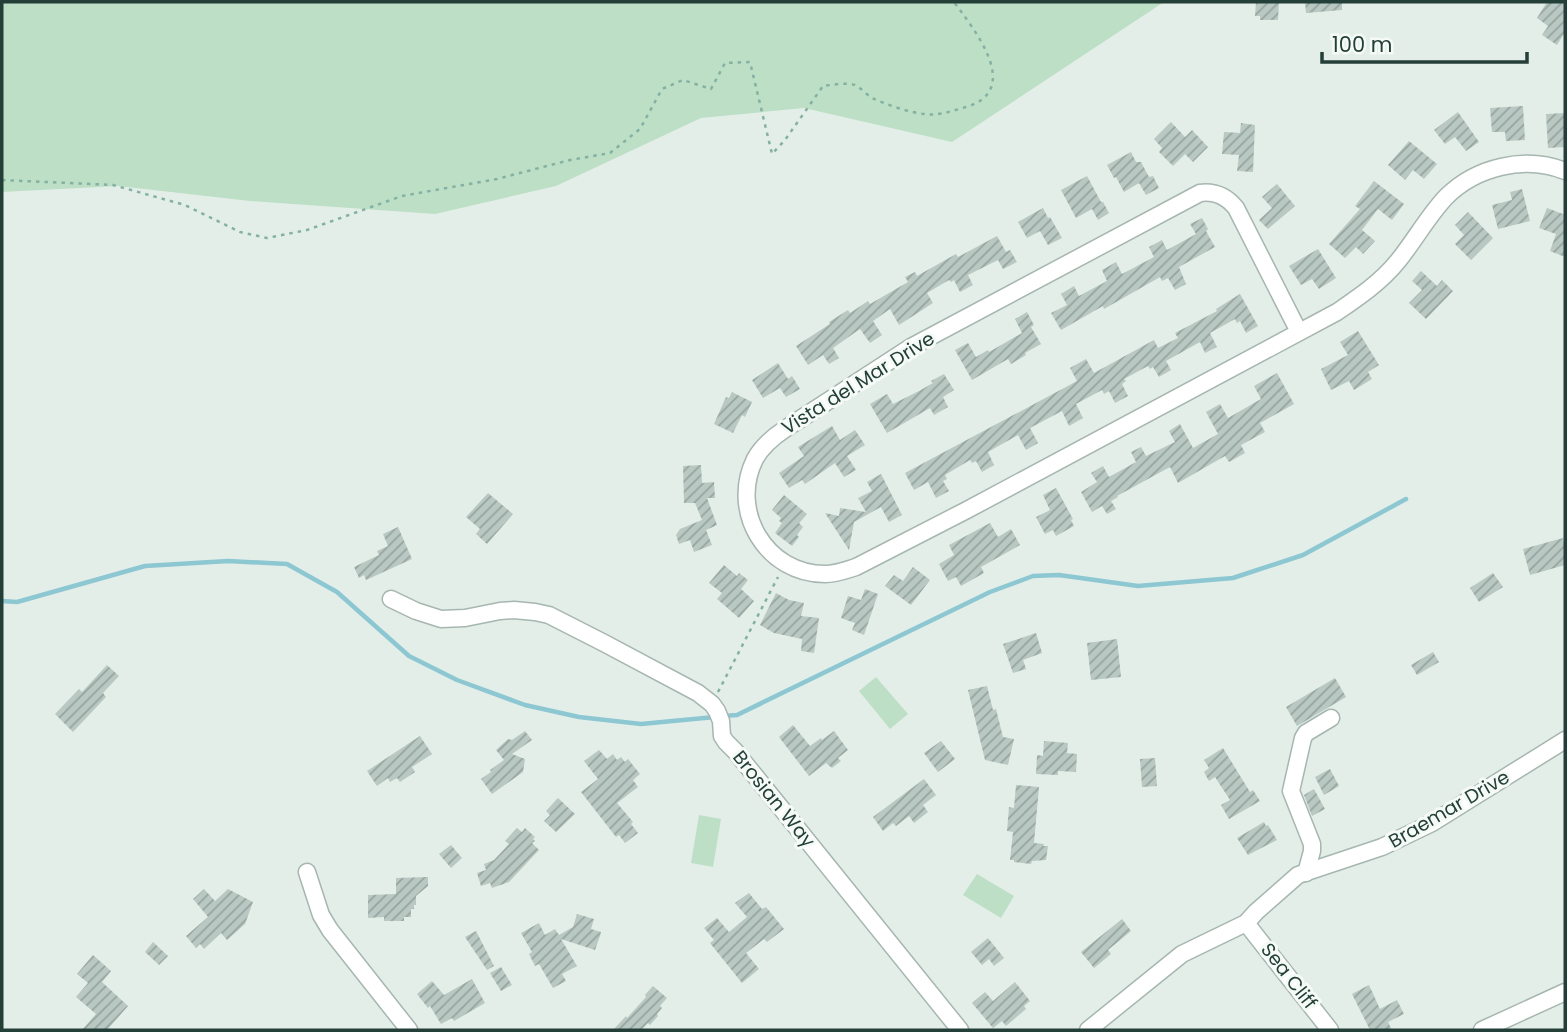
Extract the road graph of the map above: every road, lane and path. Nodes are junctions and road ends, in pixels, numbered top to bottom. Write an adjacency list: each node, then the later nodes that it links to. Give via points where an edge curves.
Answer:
1 (954, 2): 3 (path, via 981,38 993,68 985,97 944,113 925,114 871,97 853,84 823,86 772,154 750,62 725,63 711,89 683,80 662,89 640,128 610,153 402,196 307,230 267,238 240,232 185,205 113,185)
2 (1565, 171): 4 (street, Vista del Mar Drive, via 1528,163 1504,166 1461,185 1437,207 1381,279 1337,312)
3 (2, 180)
4 (1299, 332): 5 (street, Vista del Mar Drive, via 856,567 825,574); 5 (street, Vista del Mar Drive, via 1231,201 1217,193 1193,196 911,347 771,439 750,473 746,505 761,542)
5 (785, 563): 7 (path)
6 (391, 598): 7 (street, via 441,619 514,610 549,615)
7 (712, 704): 15 (street, Brosian Way, via 726,742)
8 (1331, 719): 11 (street, via 1303,738 1291,791 1312,844)
9 (1565, 740): 11 (street, Braemar Drive, via 1432,823)
10 (307, 872): 14 (street, via 330,930)
11 (1306, 873): 12 (street, Braemar Drive)
12 (1247, 923): 16 (street, Braemar Drive, via 1182,954); 17 (street, Sea Cliff)
13 (1565, 992): 18 (street)
14 (409, 1030)
15 (960, 1030)
16 (1087, 1030)
17 (1330, 1030)
18 (1482, 1030)

